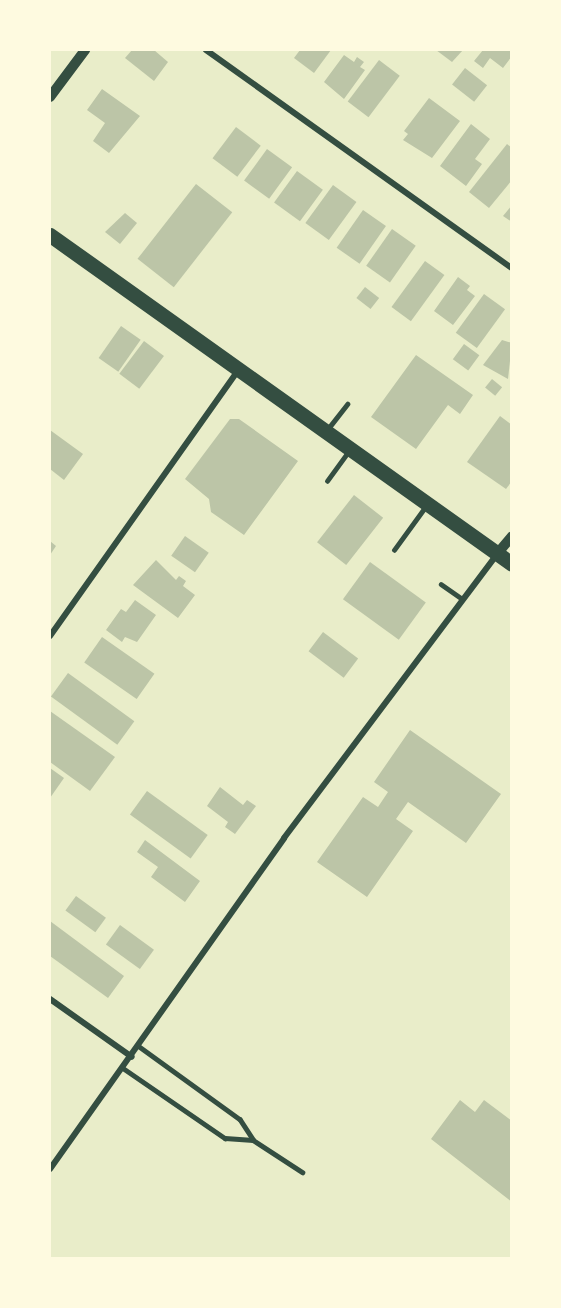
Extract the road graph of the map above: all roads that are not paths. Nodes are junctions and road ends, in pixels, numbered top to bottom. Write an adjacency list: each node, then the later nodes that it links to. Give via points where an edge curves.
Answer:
1 (85, 50): 3 (street)
2 (206, 50): 5 (street)
3 (50, 97)
4 (50, 235): 6 (main road)
5 (512, 268)
6 (239, 370): 8 (main road); 18 (street)
7 (347, 404): 8 (lane)
8 (326, 432): 9 (main road)
9 (350, 450): 10 (lane); 11 (main road)
10 (327, 481)
11 (427, 504): 13 (lane); 14 (main road)
12 (512, 536): 14 (street)
13 (394, 550)
14 (497, 554): 15 (main road); 17 (street)
15 (512, 564)
16 (441, 584): 17 (lane)
17 (461, 598): 20 (street, via 284,838)
18 (50, 636)
19 (50, 999): 21 (street)
20 (139, 1047): 21 (street); 23 (lane, via 240,1120)
21 (132, 1057): 22 (street)
22 (123, 1068): 23 (lane, via 225,1138); 24 (street)
23 (253, 1140): 25 (lane)
24 (50, 1169)
25 (302, 1172)

